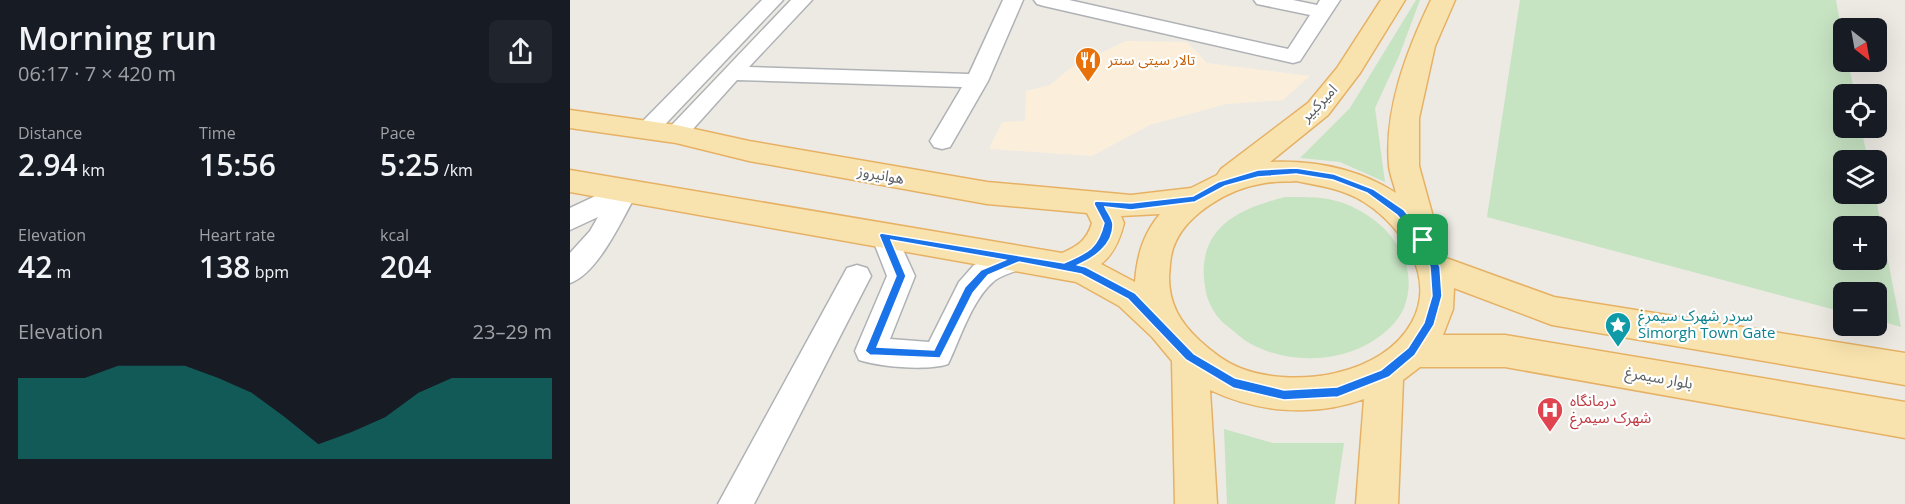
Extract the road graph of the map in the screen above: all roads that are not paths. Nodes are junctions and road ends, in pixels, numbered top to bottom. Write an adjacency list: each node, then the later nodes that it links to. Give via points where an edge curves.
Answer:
1 (773, 0): 11 (street)
2 (802, 0): 9 (street)
3 (1013, 0): 10 (street)
4 (1044, 0): 8 (street, via 1293,57)
5 (1264, 0): 8 (street)
6 (1393, 0): 19 (main road, امیرکبیر, via 1318,109)
7 (1443, 0): 23 (main road, via 1422,46 1405,118 1404,166)
8 (1327, 6)
9 (731, 73): 10 (street); 12 (street)
10 (977, 81): 16 (street)
11 (673, 102): 12 (street, via 667,114 676,117 689,115); 14 (street)
12 (703, 102): 15 (street)
13 (570, 119): 14 (main road, هوانیروز)
14 (647, 129): 15 (main road, هوانیروز)
15 (676, 134): 20 (main road, هوانیروز, via 749,151 987,193)
16 (942, 141)
17 (570, 181): 18 (main road)
18 (625, 191): 21 (street); 22 (main road); 26 (street, via 599,238)
19 (1208, 191): 20 (main road, هوانیروز, via 1131,206); 23 (main road, هوانیروز, via 1258,174 1296,171 1334,177 1370,191 1400,212); 28 (main road, امیرکبیر, via 1173,219 1158,243 1151,271 1153,301)
20 (1098, 204): 25 (main road, via 1108,223 1105,240 1090,256)
21 (570, 220)
22 (884, 235): 24 (main road); 24 (street, via 901,276 870,351 937,355 969,290 984,273)
23 (1429, 253): 29 (main road, via 1437,296 1429,325); 30 (main road, via 1552,311)
24 (1018, 258): 25 (main road)
25 (1064, 267): 28 (main road, via 1083,270 1131,296)
26 (570, 272)
27 (857, 276): 32 (street)
28 (1178, 344): 29 (main road, via 1233,383 1284,395 1338,392); 33 (main road)
29 (1398, 362): 31 (main road, بلوار سیمرغ, via 1505,351); 34 (main road)
30 (1905, 369)
31 (1905, 420)
32 (735, 504)
33 (1196, 504)
34 (1377, 504)

